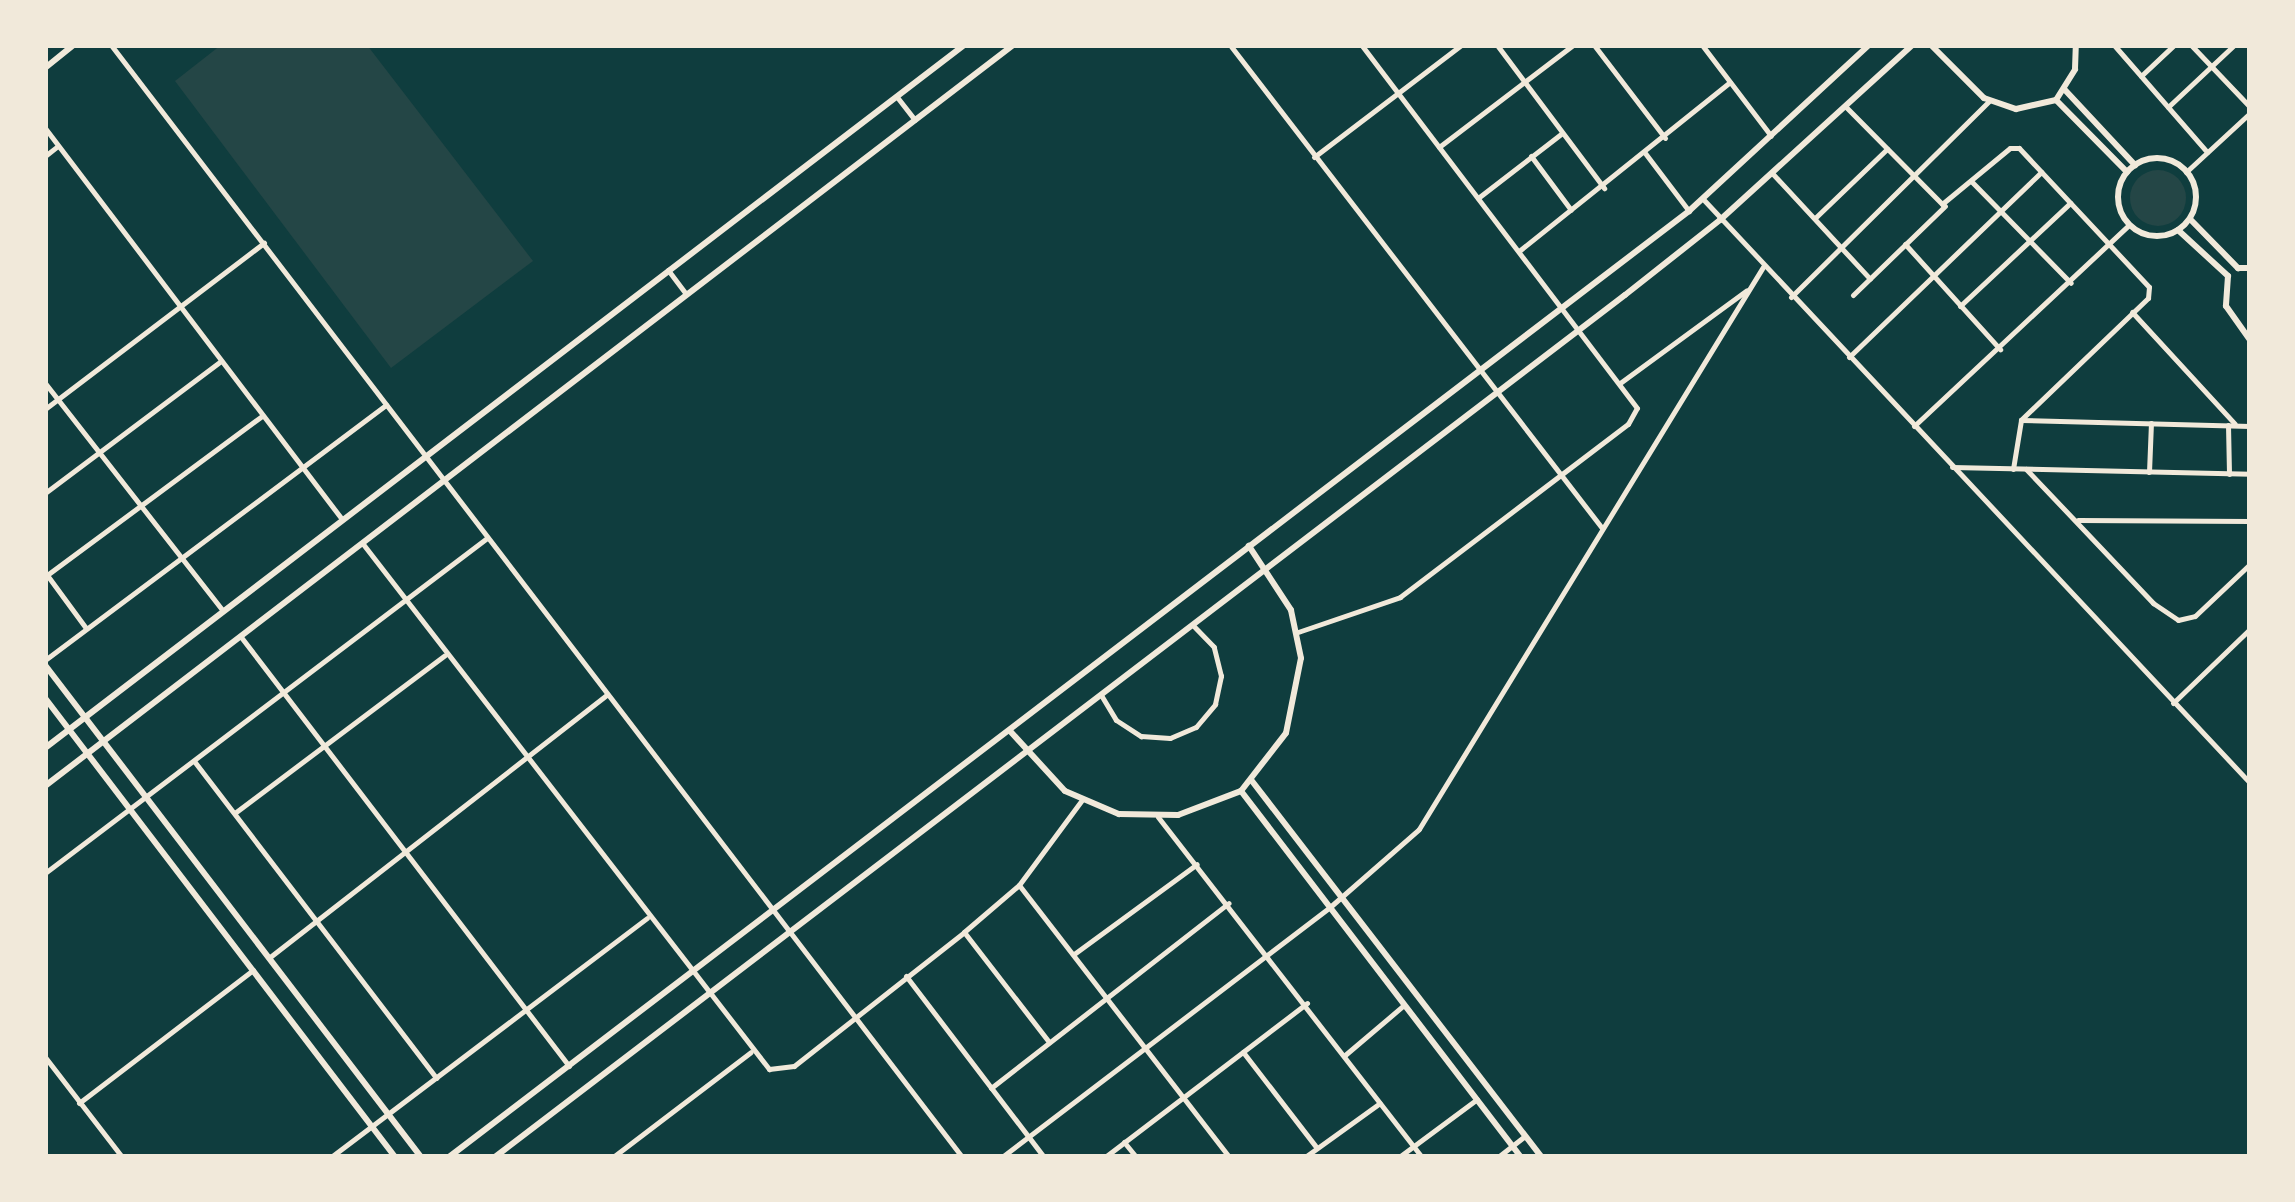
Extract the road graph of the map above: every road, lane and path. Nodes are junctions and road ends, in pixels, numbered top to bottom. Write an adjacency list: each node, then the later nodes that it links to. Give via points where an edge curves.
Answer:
1 (74, 45): 20 (street)
2 (112, 45): 67 (street)
3 (964, 45): 27 (street)
4 (1013, 45): 33 (street)
5 (1230, 45): 45 (street)
6 (1360, 45): 26 (street)
7 (1461, 45): 26 (street)
8 (1497, 45): 23 (street)
9 (1573, 45): 23 (street)
10 (1594, 45): 37 (street)
11 (1702, 45): 24 (street)
12 (1869, 45): 36 (street)
13 (1912, 45): 30 (street)
14 (1931, 45): 29 (street)
15 (2076, 45): 25 (street)
16 (2114, 45): 22 (street)
17 (2174, 45): 22 (street)
18 (2190, 45): 21 (street)
19 (2234, 45): 21 (street)
20 (45, 68)
21 (2210, 68): 31 (street); 32 (street)
22 (2140, 76): 31 (street)
23 (1524, 82): 35 (street); 39 (street)
24 (1730, 82): 36 (street); 37 (street)
25 (2065, 90): 28 (street); 46 (street)
26 (1397, 92): 39 (street); 45 (street)
27 (897, 96): 33 (street); 75 (street)
28 (2056, 100): 29 (street, via 2016,108); 48 (street)
29 (1989, 102): 51 (street)
30 (1846, 106): 40 (street); 50 (street)
31 (2168, 107): 42 (street)
32 (2250, 110): 42 (street)
33 (915, 120): 81 (street)
34 (45, 128): 38 (street)
35 (1562, 133): 44 (street); 53 (street)
36 (1771, 136): 55 (street)
37 (1664, 138): 41 (street)
38 (58, 146): 43 (street); 84 (street)
39 (1439, 147): 54 (street)
40 (1887, 149): 51 (street); 61 (street)
41 (1645, 152): 53 (street); 59 (street)
42 (2208, 152): 49 (street)
43 (45, 156)
44 (1531, 156): 54 (street); 58 (street)
45 (1314, 157): 93 (street)
46 (2136, 164): 48 (street); 49 (street, via 2168,160)
47 (2041, 172): 52 (street, via 2012,147); 56 (street); 60 (street)
48 (2127, 172): 64 (street, via 2118,194)
49 (2186, 172): 62 (street, via 2196,195)
50 (1772, 173): 61 (street); 63 (street)
51 (1914, 178): 57 (street); 70 (street)
52 (1972, 182): 57 (street); 60 (street)
53 (1604, 188): 58 (street)
54 (1478, 198): 71 (street)
55 (1703, 199): 59 (street); 63 (street)
56 (2070, 203): 66 (street); 69 (street)
57 (1947, 204): 68 (street)
58 (1572, 211): 71 (street)
59 (1689, 211): 86 (street)
60 (2001, 211): 66 (street); 76 (street)
61 (1815, 218): 70 (street)
62 (2190, 219): 65 (street); 73 (street)
63 (1720, 220): 72 (street); 88 (street)
64 (2130, 225): 65 (street, via 2153,236); 69 (street)
65 (2178, 230): 77 (street)
66 (2030, 241): 79 (street); 85 (street)
67 (264, 242): 84 (street); 98 (street)
68 (1905, 244): 76 (street); 78 (street)
69 (2110, 246): 79 (street); 87 (street, via 2151,290)
70 (1841, 248): 78 (street); 83 (street)
71 (1519, 251): 86 (street)
72 (1763, 267): 80 (street); 83 (street)
73 (2238, 268): 74 (street); 77 (street)
74 (2250, 268)
75 (668, 270): 81 (street); 107 (street)
76 (1933, 276): 85 (street); 91 (street)
77 (2228, 276): 89 (street, via 2226,306)
78 (1870, 279): 82 (street)
79 (2071, 283): 90 (street)
80 (1750, 288): 95 (street); 122 (street)
81 (686, 294): 116 (street)
82 (1853, 295)
83 (1791, 297): 91 (street)
84 (179, 304): 92 (street); 97 (street)
85 (1960, 306): 90 (street)
86 (1562, 307): 88 (street); 93 (street)
87 (2132, 312): 101 (street); 103 (street)
88 (1580, 330): 95 (street); 96 (street)
89 (2250, 340)
90 (2000, 349): 104 (street)
91 (1848, 357): 104 (street)
92 (221, 361): 100 (street); 106 (street)
93 (1479, 369): 96 (street); 125 (street)
94 (45, 382): 97 (street)
95 (1620, 383): 115 (street, via 1636,403 1634,418)
96 (1498, 393): 115 (street); 128 (street)
97 (58, 400): 99 (street); 106 (street)
98 (386, 404): 107 (street); 108 (street)
99 (45, 409)
100 (262, 416): 108 (street); 118 (street)
101 (2021, 420): 102 (street); 110 (street)
102 (2151, 423): 103 (street); 112 (street)
103 (2232, 425): 105 (street); 113 (street)
104 (1914, 426): 109 (street)
105 (2250, 426)
106 (98, 453): 117 (street); 118 (street)
107 (424, 455): 116 (street); 119 (street)
108 (301, 465): 119 (street); 126 (street)
109 (1952, 467): 110 (street); 143 (street)
110 (2013, 469): 111 (street)
111 (2026, 469): 112 (street); 120 (street)
112 (2149, 472): 113 (street)
113 (2229, 474): 114 (street)
114 (2250, 474)
115 (1561, 475): 122 (street); 135 (street, via 1400,598)
116 (443, 480): 123 (street); 124 (street)
117 (45, 492)
118 (138, 507): 126 (street); 129 (street)
119 (342, 519): 131 (street)
120 (2076, 520): 121 (street); 127 (street, via 2152,603 2178,620 2195,616)
121 (2250, 522)
122 (1602, 528): 167 (street, via 1419,829)
123 (487, 538): 130 (street); 140 (street)
124 (363, 544): 130 (street); 136 (street)
125 (1249, 546): 128 (street); 146 (street)
126 (180, 558): 131 (street); 133 (street)
127 (2250, 564)
128 (1267, 570): 132 (street); 135 (street)
129 (46, 574): 133 (street)
130 (404, 600): 137 (street); 139 (street)
131 (222, 611): 144 (street)
132 (1194, 626): 141 (street); 141 (street, via 1214,647 1221,676 1215,704 1196,727 1170,738 1140,736 1116,720)
133 (86, 628): 138 (street)
134 (2250, 629): 143 (street)
135 (1298, 632): 154 (street, via 1295,709)
136 (241, 637): 139 (street); 147 (street)
137 (445, 654): 148 (street); 152 (street)
138 (45, 662): 144 (street)
139 (284, 693): 148 (street); 153 (street)
140 (606, 695): 152 (street); 170 (street)
141 (1101, 696): 150 (street)
142 (45, 698): 145 (street)
143 (2173, 703): 155 (street)
144 (84, 716): 145 (street); 147 (street)
145 (69, 729): 149 (street); 151 (street)
146 (1010, 731): 150 (street); 170 (street)
147 (104, 742): 151 (street); 158 (street)
148 (326, 747): 161 (street); 163 (street)
149 (45, 748)
150 (1026, 750): 159 (street); 174 (street)
151 (87, 753): 156 (street); 160 (street)
152 (526, 758): 163 (street); 171 (street)
153 (194, 761): 158 (street); 161 (street)
154 (1252, 781): 157 (street); 167 (street)
155 (2250, 783)
156 (45, 786)
157 (1241, 791): 162 (street); 169 (street)
158 (146, 798): 160 (street); 177 (street)
159 (1082, 800): 162 (street, via 1119,814); 166 (street)
160 (130, 810): 165 (street); 178 (street)
161 (235, 813): 172 (street)
162 (1158, 817): 164 (street)
163 (406, 853): 172 (street); 185 (street)
164 (1196, 864): 168 (street); 176 (street)
165 (45, 873)
166 (1019, 885): 173 (street); 176 (street)
167 (1341, 896): 169 (street); 202 (street)
168 (1229, 903): 175 (street); 182 (street)
169 (1330, 907): 175 (street); 184 (street)
170 (772, 910): 174 (street); 179 (street)
171 (647, 918): 179 (street); 185 (street)
172 (316, 920): 177 (street); 194 (street)
173 (964, 932): 180 (street); 187 (street)
174 (790, 934): 181 (street); 186 (street)
175 (1269, 953): 183 (street); 188 (street)
176 (1074, 954): 182 (street)
177 (269, 958): 200 (street)
178 (253, 970): 199 (street); 201 (street)
179 (691, 973): 181 (street); 193 (street)
180 (906, 976): 186 (street); 195 (street)
181 (709, 997): 189 (street); 213 (street)
182 (1108, 997): 187 (street); 188 (street)
183 (1307, 1003): 190 (street); 191 (street)
184 (1404, 1005): 191 (street); 197 (street)
185 (524, 1010): 193 (street); 194 (street)
186 (852, 1017): 189 (street, via 786,1070 769,1069); 215 (street)
187 (1050, 1042): 195 (street)
188 (1147, 1048): 196 (street); 203 (street)
189 (751, 1052): 214 (street)
190 (1243, 1052): 196 (street); 207 (street)
191 (1345, 1055): 198 (street)
192 (45, 1057): 199 (street)
193 (569, 1066): 212 (street)
194 (436, 1078): 200 (street)
195 (991, 1088): 203 (street)
196 (1183, 1098): 204 (street); 220 (street)
197 (1477, 1100): 205 (street); 206 (street)
198 (1380, 1102): 205 (street); 207 (street)
199 (79, 1103): 208 (street)
200 (388, 1114): 201 (street); 211 (street)
201 (372, 1127): 209 (street); 210 (street)
202 (1525, 1136): 206 (street); 226 (street)
203 (1029, 1137): 216 (street); 217 (street)
204 (1124, 1142): 218 (street); 219 (street)
205 (1414, 1146): 222 (street); 223 (street)
206 (1513, 1146): 224 (street); 225 (street)
207 (1317, 1148): 221 (street)
208 (122, 1157)
209 (331, 1157)
210 (394, 1157)
211 (421, 1157)
212 (449, 1157)
213 (494, 1157)
214 (612, 1157)
215 (962, 1157)
216 (1002, 1157)
217 (1044, 1157)
218 (1105, 1157)
219 (1136, 1157)
220 (1229, 1157)
221 (1306, 1157)
222 (1399, 1157)
223 (1422, 1157)
224 (1498, 1157)
225 (1521, 1157)
226 (1542, 1157)

